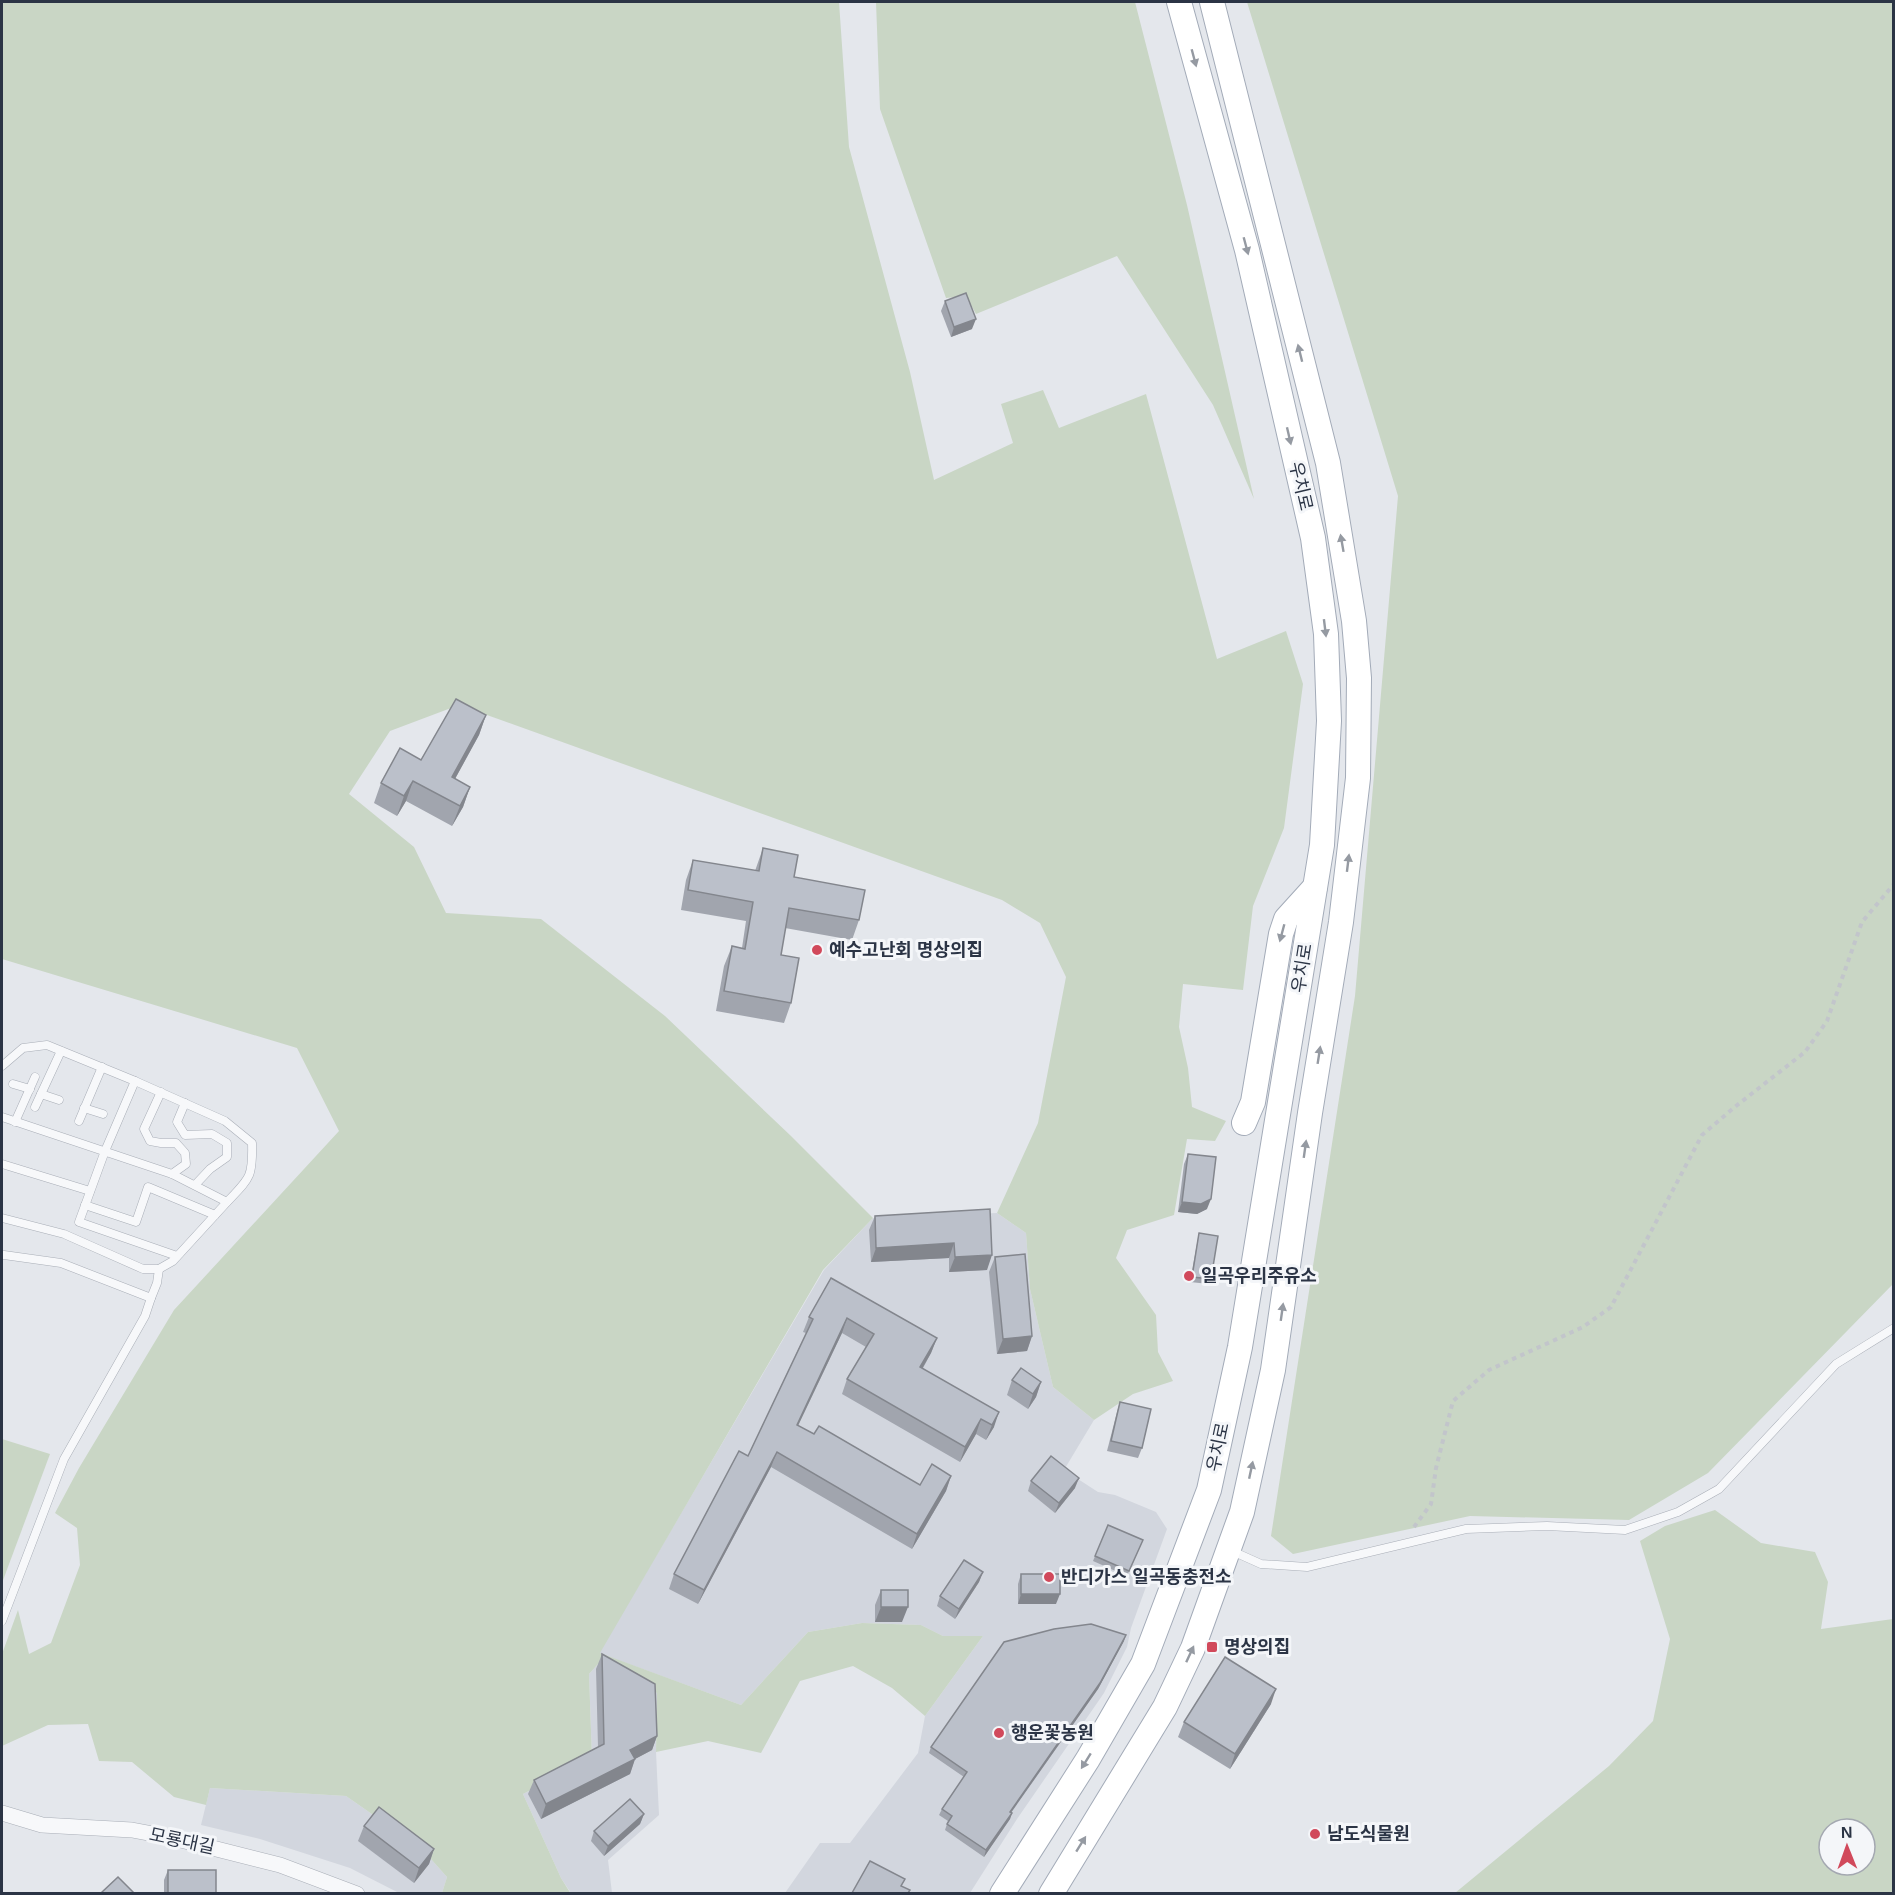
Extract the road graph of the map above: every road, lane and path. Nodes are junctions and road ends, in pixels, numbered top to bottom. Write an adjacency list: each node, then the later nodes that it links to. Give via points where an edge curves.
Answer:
1 (1179, 2): 4 (main road, 우치로, one-way to 4, via 1247,250 1313,538 1326,634 1329,721 1322,845)
2 (1212, 2): 38 (main road, 우치로, one-way to 2, via 1273,1370 1341,922 1358,777 1359,678 1354,621 1328,464)
3 (1893, 884): 37 (path, via 1862,922 1827,1021 1805,1052 1702,1134 1611,1307 1583,1327 1489,1370 1453,1401 1431,1504)
4 (1315, 886): 22 (main road, one-way to 22, via 1286,919 1281,934 1253,1102); 42 (main road, 우치로, one-way to 42, via 1240,1347 1209,1490 1143,1664)
5 (61, 1051): 6 (lane, via 47,1045 23,1048); 7 (lane); 13 (lane)
6 (2, 1066)
7 (102, 1067): 9 (lane); 17 (lane)
8 (35, 1077): 11 (lane)
9 (135, 1081): 12 (lane); 23 (lane)
10 (13, 1084): 11 (lane)
11 (30, 1089): 21 (lane)
12 (161, 1092): 15 (lane); 25 (lane, via 144,1129 150,1141 176,1143 185,1153 186,1164)
13 (41, 1094): 14 (lane); 16 (lane)
14 (59, 1100)
15 (185, 1103): 26 (lane, via 177,1122 185,1135 213,1134 227,1143 226,1157); 28 (lane, via 225,1121 252,1143 253,1168 246,1183)
16 (35, 1107)
17 (84, 1108): 18 (lane); 20 (lane)
18 (103, 1114)
19 (2, 1117): 21 (lane)
20 (79, 1121)
21 (15, 1122): 23 (lane)
22 (1244, 1123)
23 (105, 1150): 25 (lane); 27 (lane)
24 (2, 1164): 27 (lane)
25 (172, 1174): 26 (lane)
26 (195, 1185): 28 (lane)
27 (90, 1191): 29 (lane)
28 (226, 1202): 30 (lane)
29 (85, 1205): 30 (lane, via 136,1222 148,1187); 33 (lane, via 79,1222)
30 (215, 1215): 33 (lane)
31 (2, 1218): 34 (lane, via 64,1234 142,1269)
32 (4, 1254): 35 (lane, via 61,1263)
33 (177, 1256): 34 (lane)
34 (159, 1269): 35 (lane)
35 (151, 1298): 39 (lane, via 145,1316 64,1459)
36 (1893, 1328): 37 (lane, via 1836,1364 1719,1489 1678,1512 1626,1530 1547,1526 1466,1529)
37 (1402, 1545): 38 (lane, via 1307,1567 1261,1563)
38 (1230, 1551): 43 (main road, 우치로, one-way to 38, via 1165,1707 1193,1648)
39 (2, 1621)
40 (2, 1814): 41 (street, 모룡대길, via 42,1825 132,1830 169,1837 280,1865)
41 (357, 1893)
42 (1002, 1893)
43 (1051, 1893)

